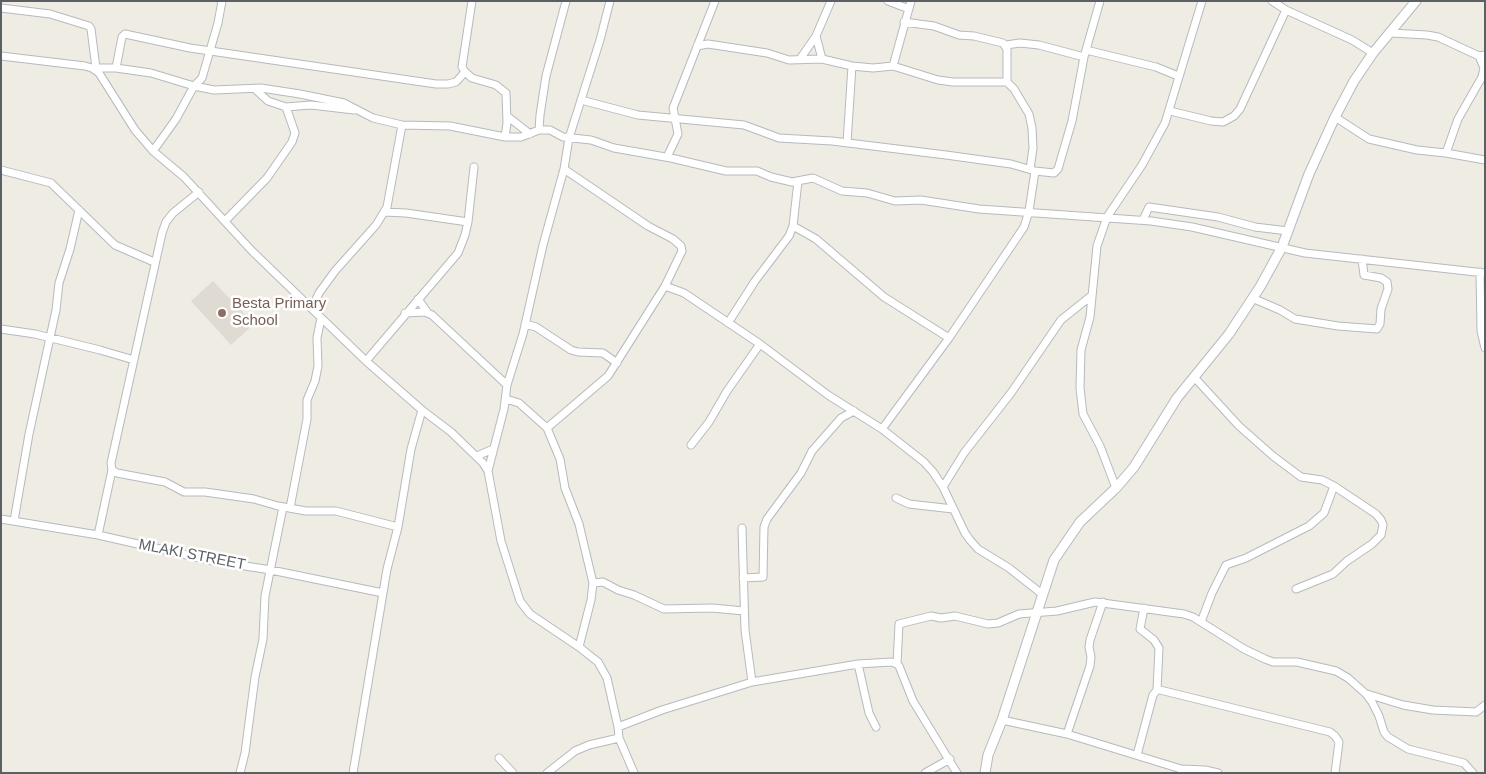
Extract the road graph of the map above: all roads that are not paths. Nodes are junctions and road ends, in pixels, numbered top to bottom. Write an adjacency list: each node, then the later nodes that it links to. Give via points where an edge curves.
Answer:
1 (222, 1): 22 (street)
2 (472, 1): 34 (street, via 462,64)
3 (566, 1): 47 (street, via 546,76)
4 (610, 1): 39 (street)
5 (715, 1): 18 (street)
6 (831, 1): 17 (street)
7 (888, 1): 12 (street)
8 (1100, 1): 24 (street)
9 (1272, 1): 14 (street)
10 (1416, 1): 16 (street)
11 (1200, 2): 35 (street)
12 (910, 5): 15 (street)
13 (1, 8): 31 (street, via 50,14 88,26 91,29)
14 (1286, 10): 23 (street); 42 (street, via 1234,116 1223,122 1211,122)
15 (904, 22): 20 (street, via 934,26); 30 (street)
16 (1391, 33): 23 (street); 25 (street, via 1438,37)
17 (816, 36): 27 (street); 28 (street)
18 (700, 37): 19 (street); 21 (street)
19 (708, 44): 21 (street); 27 (street, via 767,53 789,60)
20 (1006, 45): 24 (street, via 1020,43); 36 (street)
21 (697, 46): 45 (street, via 673,108)
22 (210, 51): 32 (street, via 124,34); 34 (street, via 436,84 456,82); 37 (street, via 202,78)
23 (1373, 52): 44 (street)
24 (1085, 53): 35 (street, via 1156,66); 59 (street, via 1058,169 1052,173)
25 (1482, 55): 33 (street)
26 (1, 56): 31 (street)
27 (800, 58): 28 (street)
28 (822, 60): 29 (street)
29 (852, 66): 30 (street); 51 (street)
30 (893, 66): 36 (street, via 938,80)
31 (94, 68): 32 (street); 52 (street, via 135,130)
32 (116, 68): 37 (street, via 151,73)
33 (1484, 68): 53 (street, via 1458,119)
34 (465, 72): 43 (street, via 476,80 496,85 506,93)
35 (1178, 76): 42 (street)
36 (1006, 82): 59 (street, via 1029,114)
37 (194, 86): 38 (street, via 224,90); 52 (street)
38 (255, 89): 40 (street, via 268,101); 41 (street, via 338,101)
39 (581, 100): 45 (street, via 638,115); 50 (street)
40 (286, 107): 41 (street, via 311,105); 67 (street, via 295,133 292,142 267,178)
41 (357, 110): 46 (street)
42 (1170, 111): 65 (street, via 1142,165)
43 (507, 116): 48 (street); 49 (street)
44 (1335, 117): 53 (street, via 1369,140); 70 (street)
45 (674, 118): 51 (street, via 744,125 779,138); 54 (street, via 678,134)
46 (402, 125): 49 (street, via 450,126); 63 (street, via 389,203)
47 (539, 130): 48 (street); 50 (street, via 550,130)
48 (530, 134): 49 (street)
49 (505, 137)
50 (569, 138): 54 (street); 57 (street)
51 (847, 143): 59 (street, via 1001,162)
52 (153, 151): 61 (street)
53 (1446, 153): 55 (street)
54 (667, 157): 60 (street, via 726,171 747,170 786,181)
55 (1485, 160)
56 (474, 168): 68 (street)
57 (564, 169): 75 (street, via 681,246 680,256); 86 (street)
58 (1, 170): 62 (street, via 51,183)
59 (1033, 170): 64 (street)
60 (798, 181): 64 (street, via 813,178 842,191 867,193 895,201 921,200 979,209); 69 (street)
61 (199, 192): 67 (street); 73 (street, via 166,222)
62 (78, 210): 73 (street, via 115,245); 88 (street, via 70,249 60,274)
63 (384, 212): 68 (street); 79 (street, via 335,271)
64 (1029, 212): 65 (street); 89 (street, via 1024,227)
65 (1107, 217): 66 (street); 76 (street, via 1098,246)
66 (1142, 220): 70 (street, via 1149,207); 71 (street)
67 (225, 221): 79 (street)
68 (468, 222): 78 (street, via 458,252)
69 (794, 226): 80 (street); 89 (street, via 816,239 884,297)
70 (1288, 231): 71 (street)
71 (1282, 247): 72 (street, via 1304,253); 77 (street)
72 (1362, 259): 74 (street); 77 (street, via 1364,275 1387,282 1377,329 1295,319)
73 (154, 262): 92 (street)
74 (1483, 273): 91 (street, via 1481,331)
75 (665, 286): 83 (street, via 684,293); 94 (street)
76 (1091, 296): 108 (street, via 1059,322 1011,393 964,452); 109 (street, via 1090,317 1080,356 1083,414)
77 (1252, 298): 95 (street, via 1229,334)
78 (418, 299): 81 (street); 82 (street)
79 (312, 308): 84 (street)
80 (735, 312): 83 (street); 85 (street)
81 (405, 313): 82 (street); 93 (street)
82 (428, 313): 96 (street)
83 (714, 314): 85 (street)
84 (321, 318): 93 (street); 111 (street, via 317,338 318,366 307,400 306,419)
85 (728, 323): 90 (street)
86 (525, 324): 94 (street, via 536,327 571,350 603,353); 96 (street)
87 (1, 329): 88 (street)
88 (50, 338): 92 (street); 114 (street)
89 (949, 338): 101 (street)
90 (760, 344): 99 (street); 102 (street)
91 (1485, 348)
92 (134, 360): 105 (street)
93 (366, 361): 98 (street)
94 (617, 363): 100 (street, via 608,376)
95 (1194, 376): 107 (street, via 1239,426 1273,456 1301,477 1322,480); 109 (street, via 1134,468)
96 (508, 385): 97 (street)
97 (506, 399): 100 (street, via 519,403); 103 (street)
98 (422, 410): 104 (street); 115 (street, via 411,449)
99 (854, 412): 101 (street); 119 (street, via 841,418 812,451 801,473 770,512 764,527 763,578)
100 (547, 428): 120 (street, via 560,459 565,488 579,524)
101 (882, 429): 108 (street, via 924,462)
102 (692, 445)
103 (494, 449): 104 (street); 106 (street)
104 (477, 456): 106 (street)
105 (112, 470): 111 (street, via 165,482 184,492 254,499); 117 (street)
106 (488, 471): 129 (street, via 501,541 520,601 530,614)
107 (1334, 486): 121 (street, via 1376,514 1382,525 1381,535 1333,574); 128 (street, via 1325,511 1317,521 1226,565)
108 (943, 487): 112 (street)
109 (1116, 488): 123 (street, via 1080,522 1054,560)
110 (896, 498): 112 (street, via 909,504)
111 (287, 507): 115 (street, via 336,511); 118 (street)
112 (953, 510): 123 (street, via 976,547)
113 (1, 519): 114 (street, MLAKI STREET)
114 (14, 521): 117 (street, MLAKI STREET)
115 (398, 527): 122 (street)
116 (742, 528): 119 (street)
117 (98, 534): 118 (street, MLAKI STREET, via 213,561)
118 (271, 570): 122 (street, MLAKI STREET); 144 (street, via 263,639)
119 (743, 578): 126 (street)
120 (593, 583): 126 (street, via 603,582 664,609); 129 (street)
121 (1296, 589)
122 (383, 593): 145 (street)
123 (1042, 594): 127 (street)
124 (1103, 602): 125 (street); 127 (street); 139 (street, via 1090,640 1090,666)
125 (1144, 608): 128 (street, via 1184,614); 133 (street, via 1140,629 1159,648)
126 (744, 611): 132 (street)
127 (1037, 612): 131 (street, via 988,624 955,616 931,616 899,624); 136 (street)
128 (1201, 622): 134 (street, via 1244,649 1273,662 1297,662 1336,671)
129 (579, 647): 137 (street, via 598,662 607,678)
130 (858, 664): 131 (street); 132 (street); 138 (street, via 869,713)
131 (897, 664): 143 (street, via 913,701)
132 (752, 682): 137 (street)
133 (1157, 690): 141 (street); 153 (street, via 1330,732 1339,742)
134 (1366, 694): 135 (street, via 1433,710 1476,712); 154 (street, via 1388,737 1408,749 1464,763)
135 (1485, 705)
136 (1002, 720): 139 (street); 151 (street, via 988,755)
137 (618, 727): 140 (street)
138 (876, 727)
139 (1067, 734): 141 (street)
140 (619, 738): 147 (street, via 575,751); 148 (street)
141 (1137, 755): 152 (street, via 1181,770)
142 (499, 758): 146 (street)
143 (950, 759): 149 (street); 150 (street)
144 (240, 773)
145 (353, 773)
146 (513, 773)
147 (547, 773)
148 (634, 773)
149 (925, 773)
150 (957, 773)
151 (985, 773)
152 (1218, 773)
153 (1335, 773)
154 (1473, 773)

